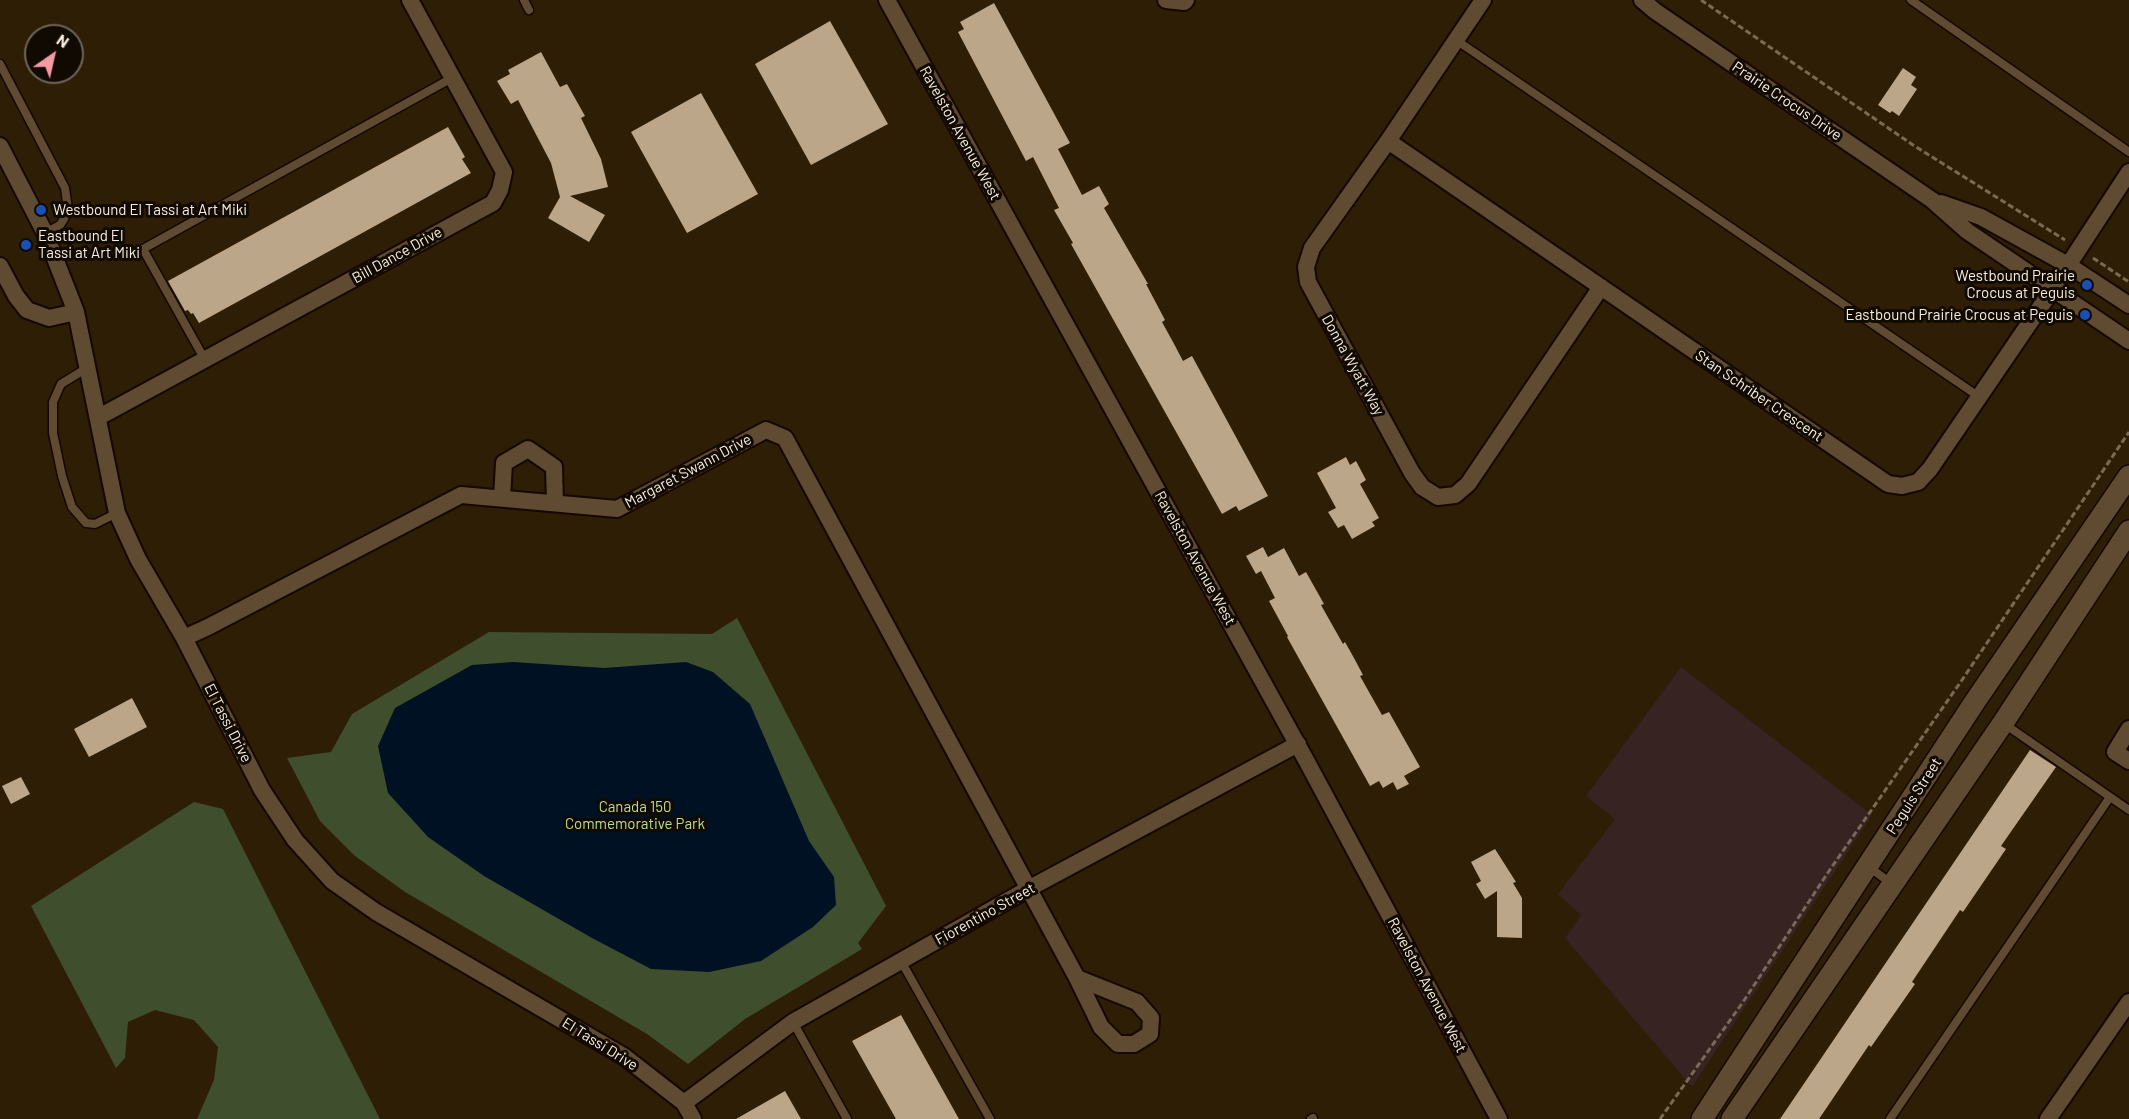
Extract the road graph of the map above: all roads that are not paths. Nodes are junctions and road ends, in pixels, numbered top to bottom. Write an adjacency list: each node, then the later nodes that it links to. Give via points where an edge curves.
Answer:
1 (410, 0): 12 (street, Bill Dance Drive)
2 (524, 0): 9 (lane)
3 (887, 0): 38 (street, Ravelston Avenue West)
4 (1166, 0): 5 (street)
5 (1186, 0)
6 (1483, 0): 10 (street, Donna Wyatt Way)
7 (1642, 0): 17 (street, Prairie Crocus Drive)
8 (1911, 0): 15 (lane)
9 (529, 10)
10 (1456, 40): 13 (street, Donna Wyatt Way); 28 (lane)
11 (0, 64): 18 (lane, via 65,188 68,209 64,219)
12 (452, 78): 26 (street, Bill Dance Drive, via 504,172 493,203); 26 (lane, via 143,249)
13 (1388, 141): 21 (street, Stan Schriber Crescent); 21 (street, Donna Wyatt Way, via 1312,248 1306,267 1308,282 1422,487 1438,497 1455,495 1468,484)
14 (0, 146): 18 (street, El Tassi Drive)
15 (2129, 152)
16 (2129, 172): 19 (street, Stan Schriber Crescent)
17 (1932, 200): 19 (street, Prairie Crocus Drive, via 1981,216); 22 (street, Prairie Crocus Drive, via 1967,231)
18 (45, 233): 24 (street, El Tassi Drive)
19 (2068, 265): 22 (street, Stan Schriber Crescent); 23 (street, Prairie Crocus Drive)
20 (0, 266): 24 (street, via 27,310 49,318)
21 (1601, 287): 28 (street, Stan Schriber Crescent, via 1888,484 1918,482)
22 (2052, 290): 25 (street, Prairie Crocus Drive); 28 (street, Stan Schriber Crescent)
23 (2129, 305)
24 (76, 312): 27 (street, El Tassi Drive)
25 (2129, 341)
26 (205, 360): 29 (street, Bill Dance Drive)
27 (88, 368): 29 (street, El Tassi Drive); 33 (lane, via 61,384 53,402 62,476 72,507 86,523 95,524)
28 (1978, 396)
29 (99, 417): 33 (street, El Tassi Drive)
30 (2129, 476): 42 (street, Peguis Street)
31 (502, 498): 32 (street, Margaret Swann Drive); 32 (street, via 504,463 528,449 554,467); 35 (street, Margaret Swann Drive, via 461,495)
32 (555, 503): 44 (street, Margaret Swann Drive, via 616,509 766,430 785,438)
33 (117, 513): 35 (street, El Tassi Drive, via 138,559)
34 (2129, 531): 36 (street, Peguis Street)
35 (184, 638): 49 (street, El Tassi Drive, via 262,790 295,840 332,881 376,912 625,1057)
36 (2002, 723): 40 (lane); 43 (street, Peguis Street)
37 (2129, 729): 39 (street, via 2115,752)
38 (1298, 744): 44 (street, Fiorentino Street); 53 (street, Ravelston Avenue West)
39 (2129, 761)
40 (2110, 797): 41 (lane); 56 (lane)
41 (2129, 810)
42 (1868, 866): 43 (lane); 54 (street, Peguis Street)
43 (1893, 884): 55 (street, Peguis Street)
44 (1028, 889): 45 (street, Fiorentino Street); 46 (street)
45 (901, 961): 48 (street, Fiorentino Street); 52 (lane)
46 (1077, 978): 46 (street, via 1101,1027 1118,1044 1134,1044 1150,1034 1151,1018 1137,1002)
47 (2129, 1002): 57 (street)
48 (793, 1022): 49 (street, Fiorentino Street); 51 (lane)
49 (684, 1103): 50 (street, El Tassi Drive)
50 (693, 1119)
51 (847, 1119)
52 (990, 1119)
53 (1499, 1119)
54 (1702, 1119)
55 (1732, 1119)
56 (1890, 1119)
57 (2048, 1119)

